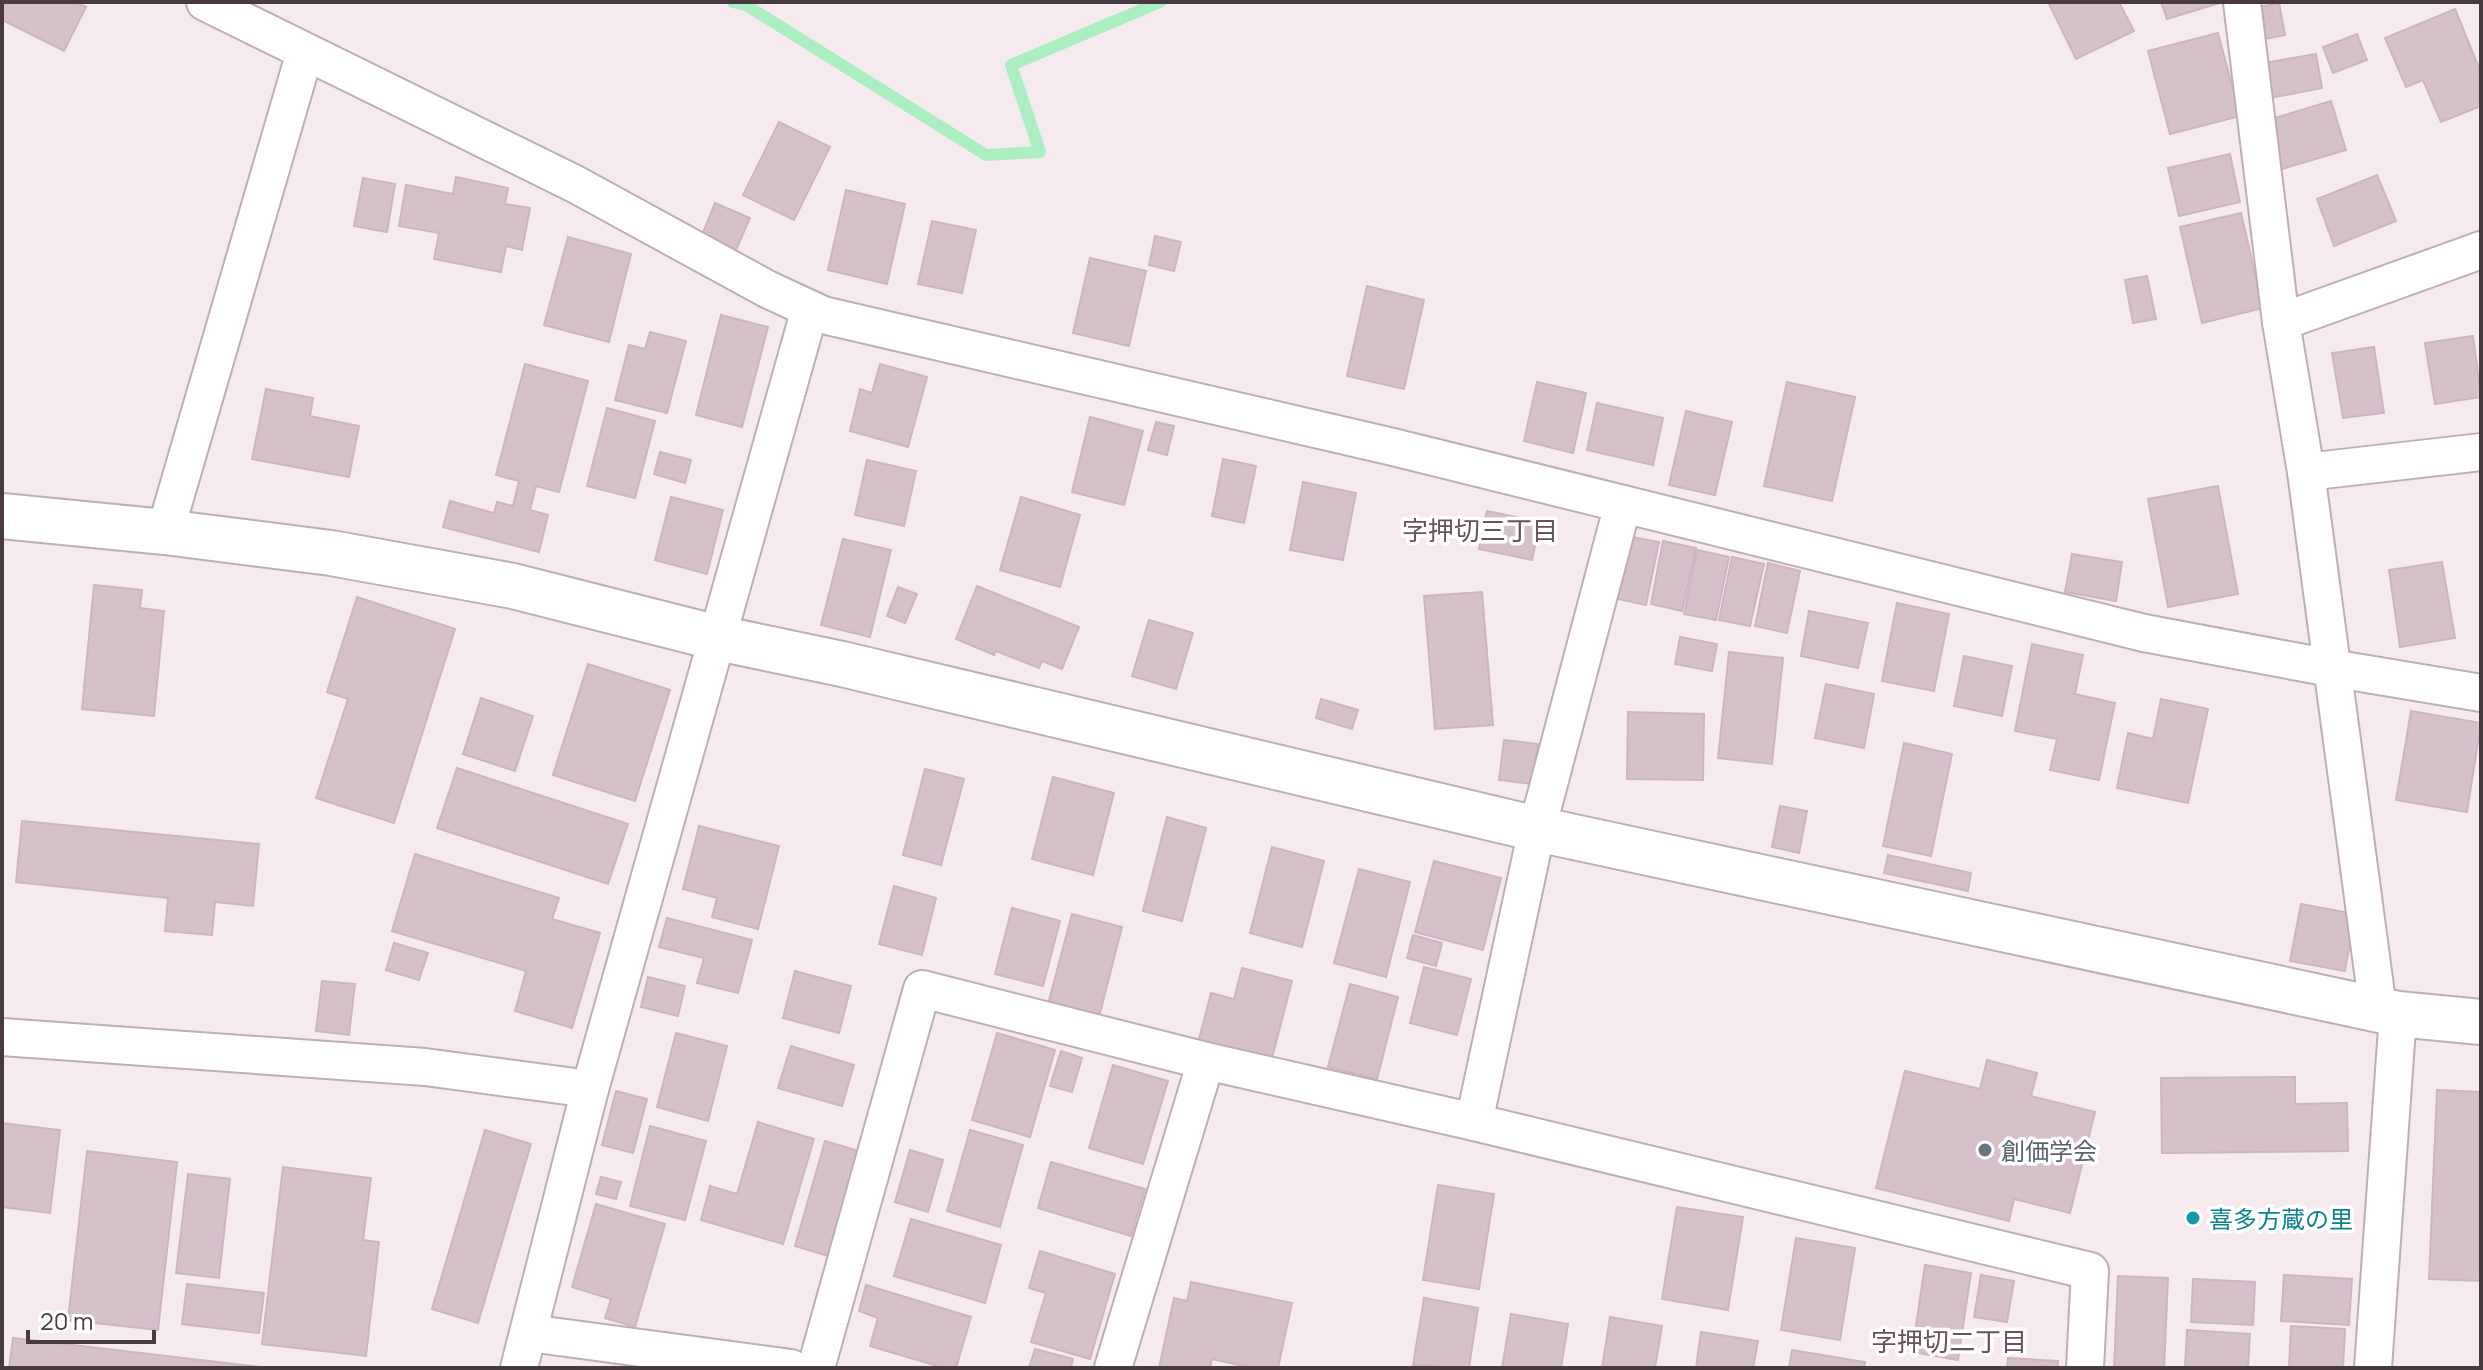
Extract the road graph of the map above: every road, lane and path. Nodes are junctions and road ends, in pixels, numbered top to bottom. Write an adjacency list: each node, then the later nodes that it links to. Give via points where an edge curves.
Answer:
1 (205, 2): 3 (street)
2 (2242, 2): 6 (street)
3 (305, 52): 5 (street, via 575,184); 11 (street)
4 (2481, 250): 6 (street)
5 (810, 309): 9 (street); 12 (street)
6 (2281, 322): 8 (street)
7 (2481, 452): 8 (street)
8 (2306, 472): 13 (street)
9 (1623, 504): 13 (street, via 2144,633); 15 (street)
10 (2, 516): 11 (street)
11 (165, 532): 12 (street, via 331,553 513,586)
12 (718, 638): 15 (street); 20 (street)
13 (2331, 668): 14 (street); 16 (street)
14 (2481, 693)
15 (1537, 829): 16 (street); 21 (street)
16 (2388, 1011): 17 (street); 28 (street)
17 (2481, 1022)
18 (2, 1037): 20 (street, via 425,1067)
19 (1206, 1061): 21 (street); 25 (street, via 922,989); 26 (street)
20 (590, 1089): 22 (street)
21 (1474, 1122): 27 (street, via 2090,1271)
22 (529, 1333): 23 (street); 24 (street)
23 (519, 1368)
24 (791, 1368)
25 (816, 1368)
26 (1113, 1368)
27 (2085, 1368)
28 (2373, 1368)

